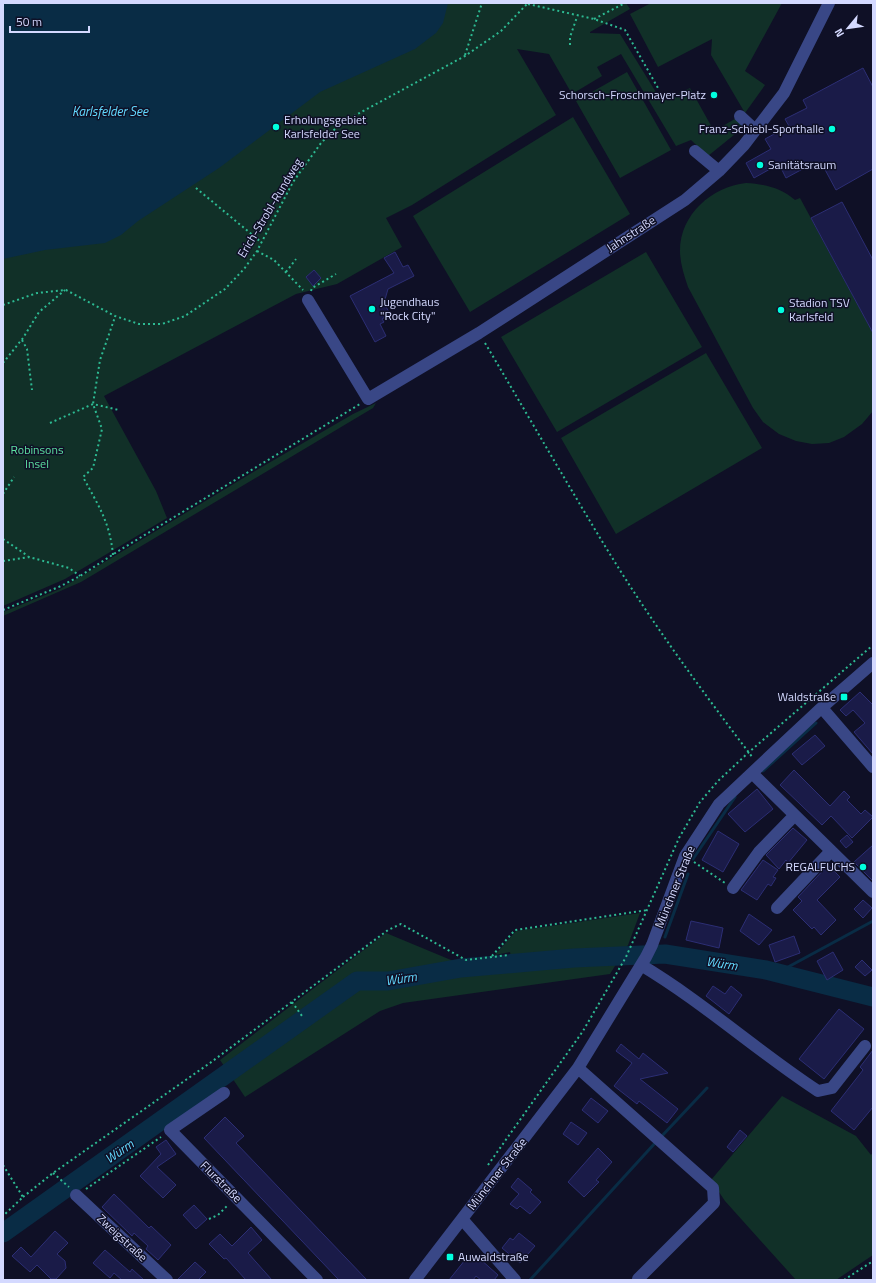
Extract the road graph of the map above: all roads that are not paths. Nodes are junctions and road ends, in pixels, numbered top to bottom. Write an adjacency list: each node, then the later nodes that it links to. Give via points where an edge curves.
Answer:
1 (829, 3): 3 (street, Jahnstraße, via 784,93)
2 (740, 116): 3 (street)
3 (756, 130): 5 (street, Jahnstraße)
4 (695, 151): 5 (street)
5 (719, 171): 6 (street, Jahnstraße, via 685,200 479,333 368,399)
6 (309, 299)
7 (873, 664): 8 (street, Münchner Straße)
8 (822, 708): 9 (street); 10 (street, Münchner Straße)
9 (873, 767)
10 (752, 773): 11 (street); 16 (street, Münchner Straße, via 718,804 685,856)
11 (794, 816): 12 (street); 13 (street, via 759,852)
12 (831, 851): 14 (street); 15 (street)
13 (733, 888)
14 (873, 892)
15 (777, 908)
16 (644, 961): 17 (street, via 764,1054 818,1090 832,1088); 18 (street, Münchner Straße)
17 (865, 1046)
18 (578, 1068): 21 (street, Münchner Straße); 26 (street, via 713,1188 714,1203)
19 (224, 1093): 23 (street, Flurstraße, via 170,1130)
20 (76, 1195): 22 (street, Zweigstraße)
21 (462, 1219): 24 (street, Münchner Straße); 25 (street)
22 (167, 1280)
23 (317, 1280)
24 (415, 1280)
25 (515, 1280)
26 (638, 1280)

